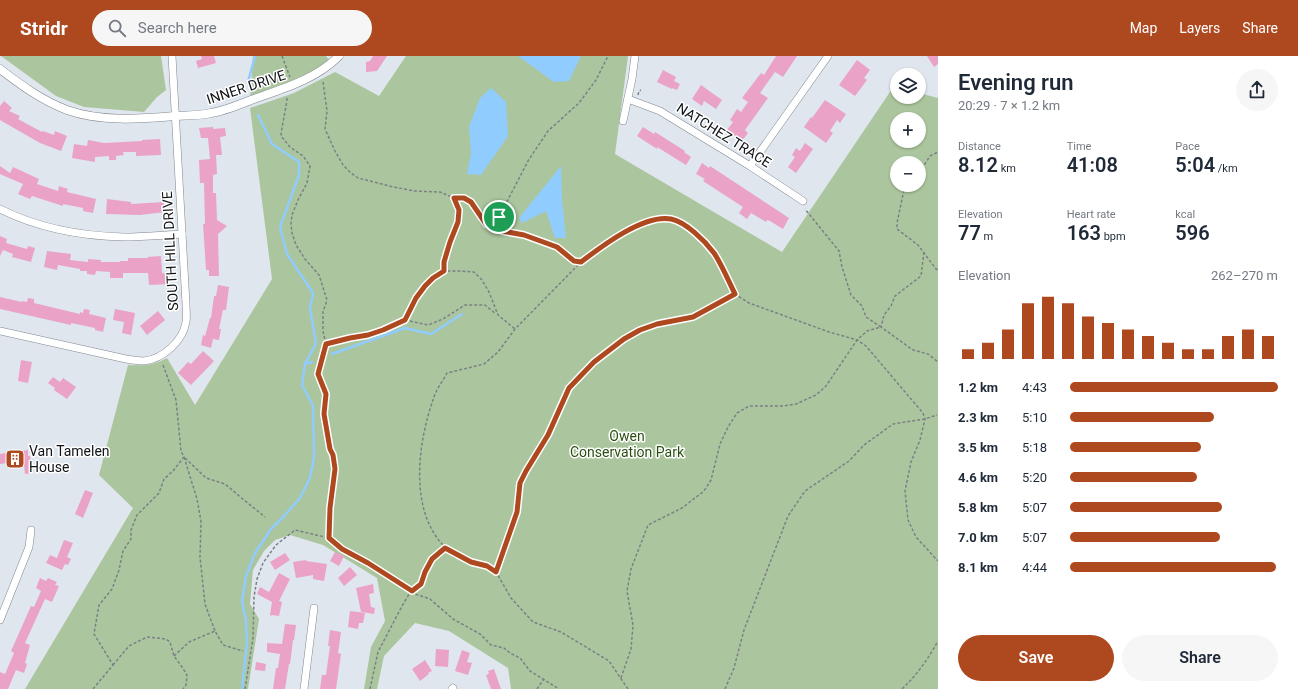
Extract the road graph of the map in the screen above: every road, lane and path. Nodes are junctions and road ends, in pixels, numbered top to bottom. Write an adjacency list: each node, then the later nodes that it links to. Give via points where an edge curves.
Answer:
1 (172, 56): 12 (street, SOUTH HILL DRIVE)
2 (282, 56): 9 (path)
3 (339, 56): 9 (street, INNER DRIVE, via 320,71)
4 (608, 56): 23 (path, via 580,103 548,131 528,161)
5 (635, 56): 11 (street)
6 (828, 56): 18 (street)
7 (0, 69): 12 (street, INNER DRIVE, via 31,92 78,113 109,118 145,119)
8 (323, 82): 20 (path, via 327,111 325,130 335,151 351,173 375,183 414,191 440,192)
9 (294, 85): 12 (street, INNER DRIVE, via 211,113)
10 (287, 98): 38 (path, via 281,136 310,166 307,183 290,224 304,259 319,275 327,300 323,312)
11 (628, 99): 13 (street); 18 (street, NATCHEZ TRACE, via 660,111)
12 (176, 116): 26 (street, SOUTH HILL DRIVE)
13 (623, 121)
14 (938, 152): 17 (path)
15 (763, 162): 16 (path)
16 (766, 162)
17 (926, 162)
18 (750, 166): 21 (street, NATCHEZ TRACE)
19 (903, 192): 27 (path, via 897,222 898,229)
20 (454, 198): 24 (path, via 464,198 471,202); 30 (path, via 459,210 444,262)
21 (803, 201): 34 (path, via 804,207 840,251 842,267 851,294 862,306 866,317)
22 (0, 210): 26 (street, via 51,228 86,234 126,237)
23 (499, 217): 24 (path); 25 (path)
24 (486, 224): 25 (path)
25 (502, 231): 28 (path, via 524,235 557,247 574,261)
26 (182, 234): 36 (street, SOUTH HILL DRIVE, via 186,321 177,340 157,357 146,361 126,359)
27 (924, 252): 29 (path); 34 (path, via 920,276 895,296)
28 (581, 262): 31 (path, via 613,239 646,222 659,218 672,219 696,233 714,254); 35 (path)
29 (938, 270)
30 (444, 271): 32 (path, via 474,272 489,292); 33 (path, via 425,286)
31 (735, 294): 37 (path, via 749,303); 49 (path, via 693,317 657,324 624,339 594,362 569,388 548,435 520,483 517,512)
32 (498, 314): 33 (path, via 485,305 465,305 428,325); 35 (path)
33 (405, 320): 38 (path, via 368,335)
34 (881, 327): 37 (path, via 867,331); 39 (path, via 913,350 928,354)
35 (515, 329): 47 (path, via 498,352 484,364 447,373 435,395 421,451 420,478 423,510 428,524)
36 (0, 331)
37 (857, 340): 42 (path, via 877,358 924,413); 58 (path, via 826,386 816,395 796,404 749,406 737,413 720,444 711,480 704,491 682,508 648,525 631,569 627,591 633,625 631,649)
38 (326, 344): 46 (path, via 318,374 326,394 324,414 335,469)
39 (938, 362)
40 (163, 365): 43 (path, via 176,400 181,451)
41 (937, 415): 42 (path)
42 (925, 419): 48 (path, via 905,491 908,520 916,538); 68 (path, via 893,424 864,445 849,461 805,491 788,516 744,630 734,668)
43 (184, 457): 44 (path, via 206,478 225,484); 53 (path, via 198,499 205,604); 57 (path, via 164,479 159,493 137,515 112,589 99,605 94,634)
44 (265, 517)
45 (32, 530): 52 (street, via 30,547)
46 (329, 538): 50 (path, via 342,549); 62 (path, via 295,530 276,545 263,563 254,597 253,638)
47 (445, 548): 49 (path); 50 (path, via 432,559 421,584)
48 (938, 561)
49 (496, 572): 58 (path, via 511,598 533,622 561,632 609,661)
50 (412, 591): 59 (path, via 430,599 453,619 480,634 491,645 504,648 520,658 530,671); 64 (path, via 378,652)
51 (314, 608): 63 (street)
52 (0, 620)
53 (215, 631): 55 (path, via 223,645); 56 (path, via 189,642)
54 (938, 641): 69 (path, via 913,679)
55 (243, 651)
56 (174, 656): 57 (path, via 170,642 166,639 147,637 129,646); 61 (path, via 187,675)
57 (113, 665): 60 (path)
58 (621, 678): 67 (path)
59 (544, 679): 65 (path); 66 (path)
60 (93, 689)
61 (183, 689)
62 (246, 689)
63 (304, 689)
64 (370, 689)
65 (537, 689)
66 (559, 689)
67 (628, 689)
68 (725, 689)
69 (902, 689)

